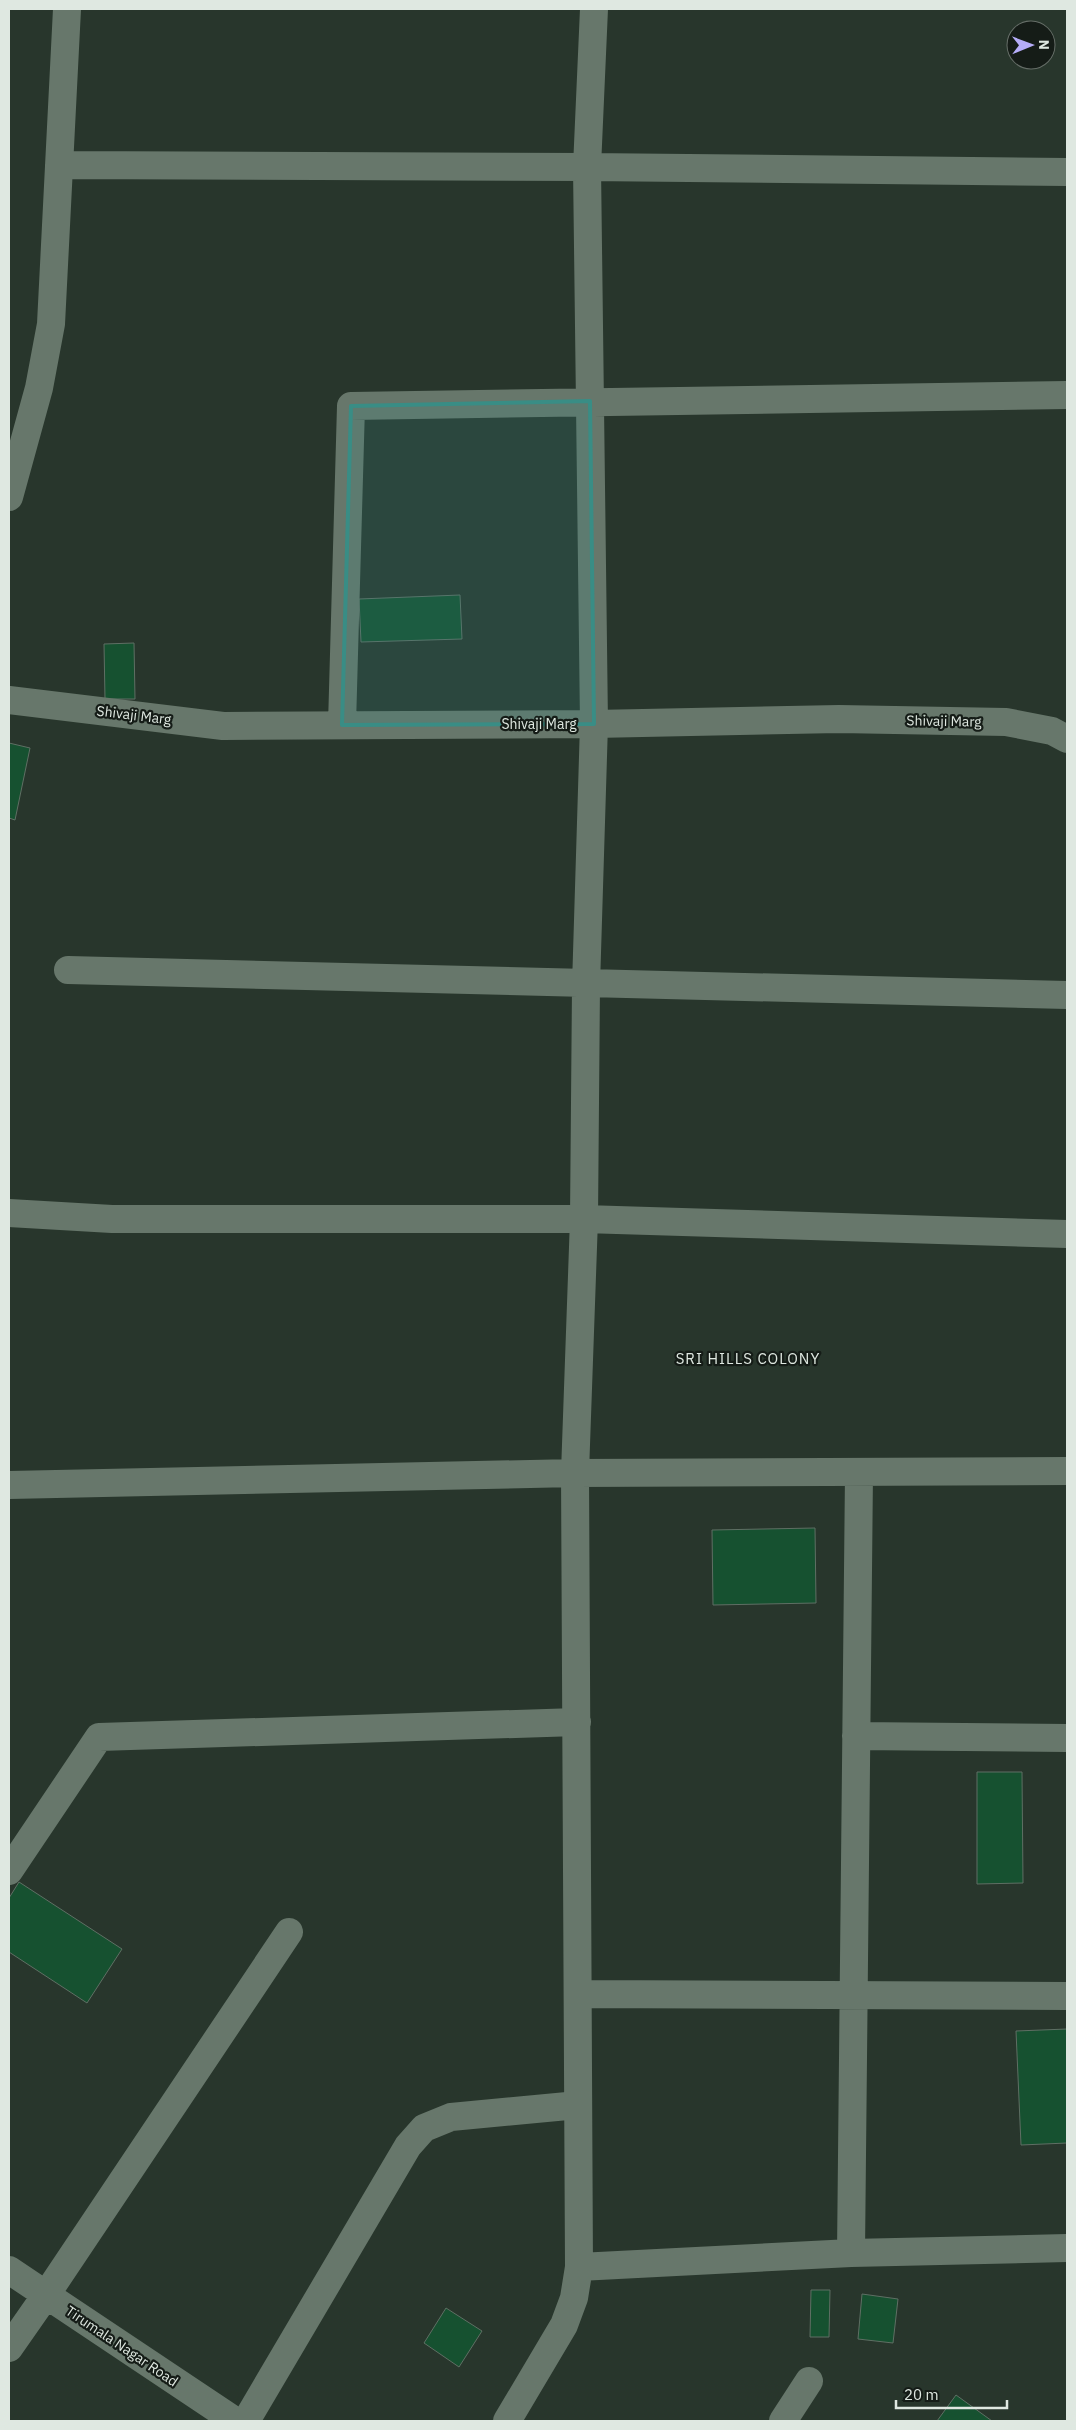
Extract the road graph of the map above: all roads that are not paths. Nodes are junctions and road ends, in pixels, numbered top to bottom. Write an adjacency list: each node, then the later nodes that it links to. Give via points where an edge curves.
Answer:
1 (67, 9): 3 (street)
2 (594, 9): 4 (street)
3 (59, 165): 4 (street); 8 (street, via 51,324 40,388)
4 (587, 167): 5 (street); 7 (street)
5 (1067, 172)
6 (1067, 395): 7 (street)
7 (590, 401): 10 (street); 11 (street, via 351,406)
8 (9, 497)
9 (9, 700): 11 (street, Shivaji Marg, via 223,726)
10 (594, 724): 11 (street, Shivaji Marg); 12 (street, Shivaji Marg, via 839,719 1006,722 1052,731); 14 (street)
11 (342, 725)
12 (1067, 739)
13 (68, 970): 14 (street)
14 (587, 983): 15 (street); 17 (street)
15 (1067, 995)
16 (9, 1214): 17 (street, via 112,1219)
17 (584, 1219): 18 (street); 21 (street)
18 (1067, 1234)
19 (1067, 1471): 20 (street)
20 (859, 1472): 21 (street); 24 (street)
21 (575, 1473): 22 (street); 23 (street)
22 (9, 1485)
23 (576, 1722): 26 (street, via 99,1737); 28 (street)
24 (856, 1736): 25 (street); 29 (street)
25 (1067, 1738)
26 (9, 1871)
27 (289, 1932): 36 (street)
28 (578, 1994): 29 (street); 31 (street)
29 (855, 1996): 30 (street); 33 (street)
30 (1067, 1996)
31 (578, 2105): 34 (street); 40 (street, via 451,2117 424,2128 408,2146)
32 (1067, 2248): 33 (street)
33 (851, 2253): 34 (street)
34 (579, 2267): 41 (street, via 574,2298 564,2325)
35 (9, 2270): 36 (street, Tirumala Nagar Road)
36 (46, 2295): 37 (street); 39 (street, Tirumala Nagar Road)
37 (9, 2348)
38 (809, 2381): 42 (street)
39 (235, 2421)
40 (246, 2421)
41 (506, 2421)
42 (783, 2421)

